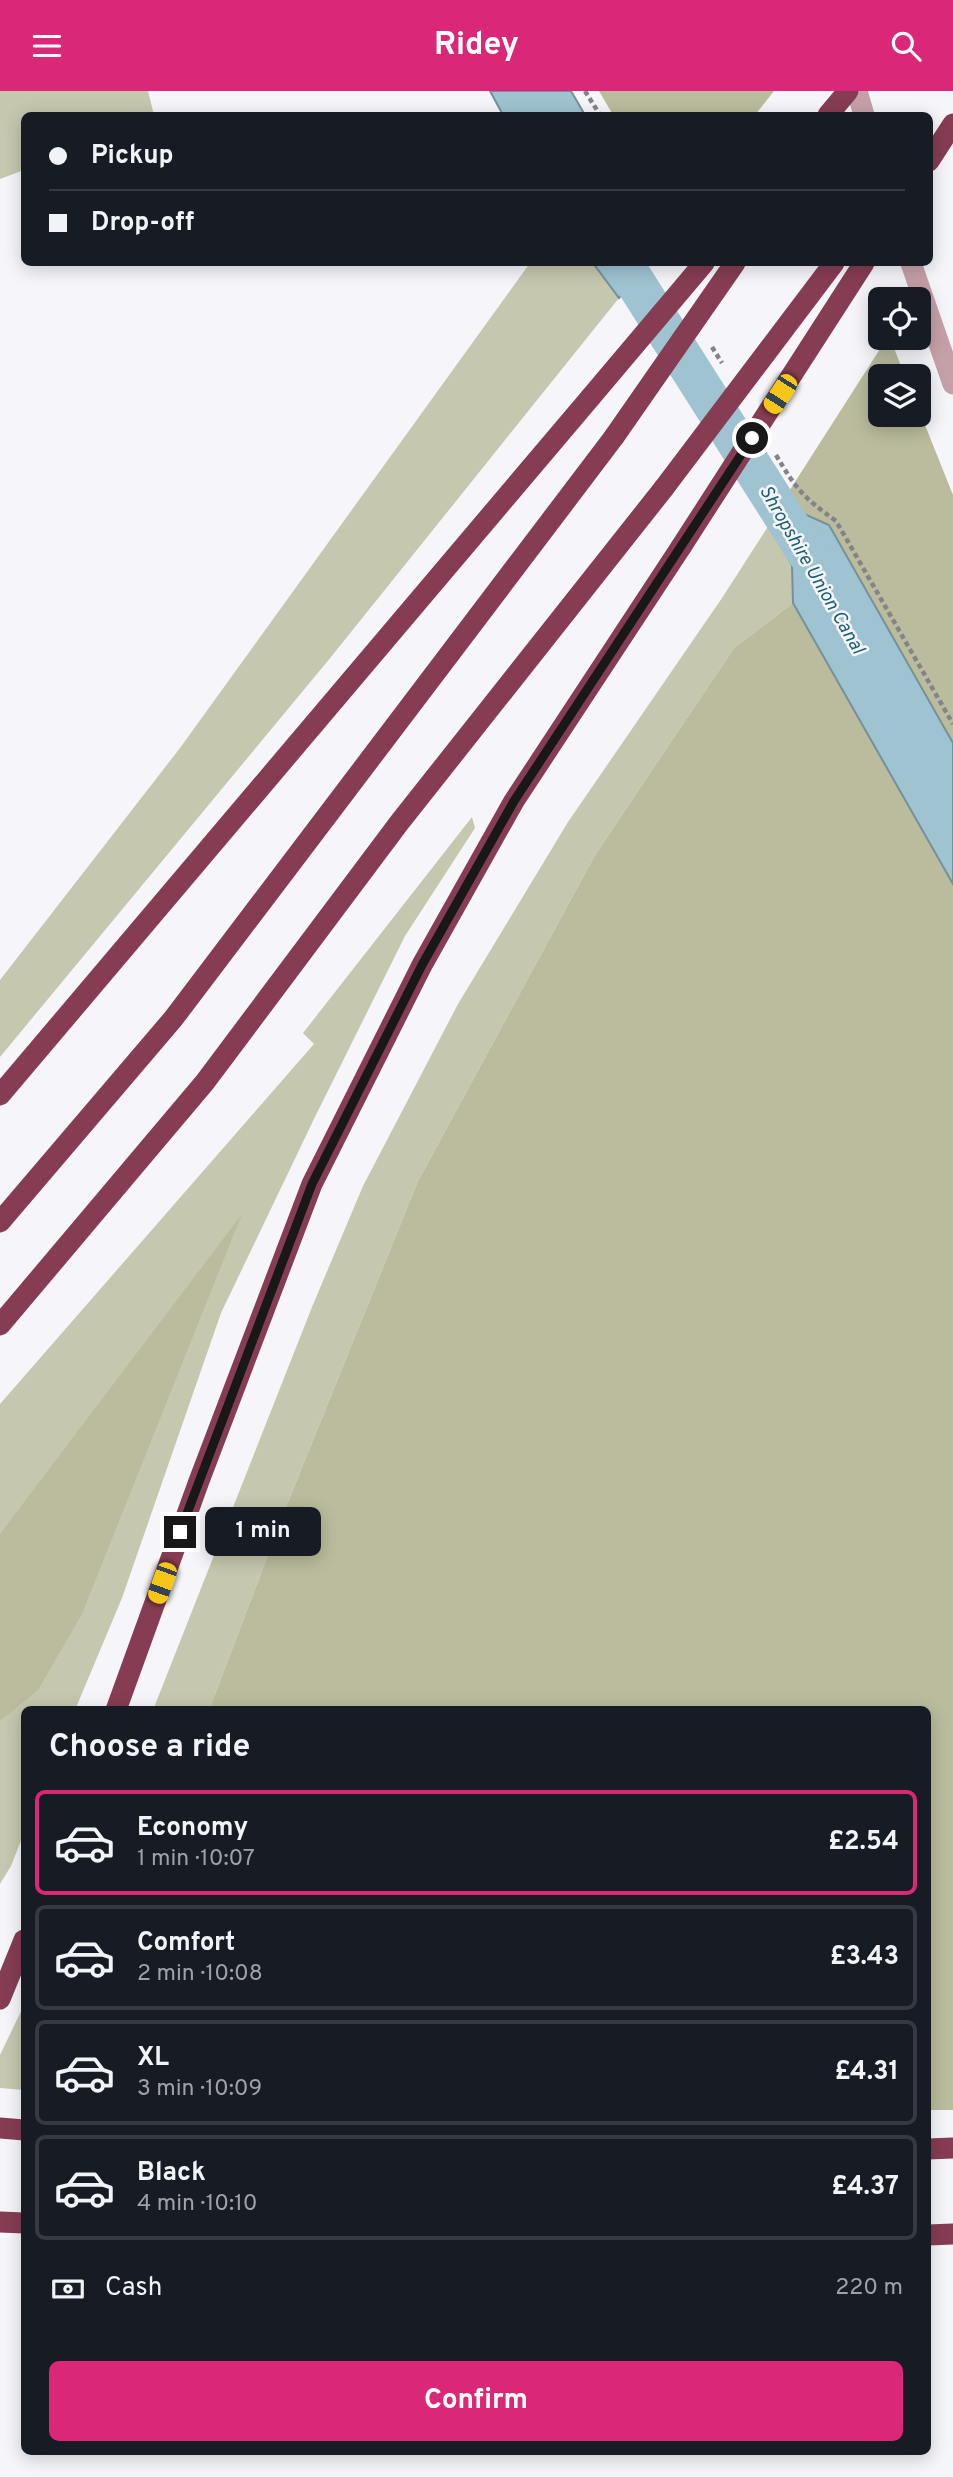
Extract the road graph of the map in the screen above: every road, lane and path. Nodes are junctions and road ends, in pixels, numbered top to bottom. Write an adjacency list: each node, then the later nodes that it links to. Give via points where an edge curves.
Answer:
1 (586, 91): 5 (path)
2 (848, 91): 6 (highway)
3 (856, 91): 7 (highway); 8 (street)
4 (953, 105): 10 (highway)
5 (598, 112)
6 (830, 112)
7 (839, 112)
8 (863, 112)
9 (953, 124): 11 (highway)
10 (933, 132)
11 (933, 156)
12 (701, 266): 22 (highway, bridge)
13 (733, 266): 23 (highway, bridge, via 614,437 173,1019)
14 (832, 266): 24 (highway, bridge, via 664,488 399,823 205,1082)
15 (862, 266): 25 (highway, bridge, via 514,801 422,965 312,1184)
16 (912, 266): 19 (street)
17 (710, 344): 18 (path)
18 (724, 367)
19 (953, 384)
20 (773, 449): 21 (path, via 808,501 836,521)
21 (953, 724)
22 (0, 1095)
23 (0, 1222)
24 (0, 1325)
25 (117, 1706)
26 (21, 1947): 27 (highway)
27 (0, 1999)
28 (0, 2128): 29 (highway)
29 (21, 2130)
30 (931, 2148): 31 (highway)
31 (953, 2148)
32 (0, 2222): 33 (highway)
33 (21, 2223)
34 (953, 2234): 35 (highway)
35 (931, 2235)

